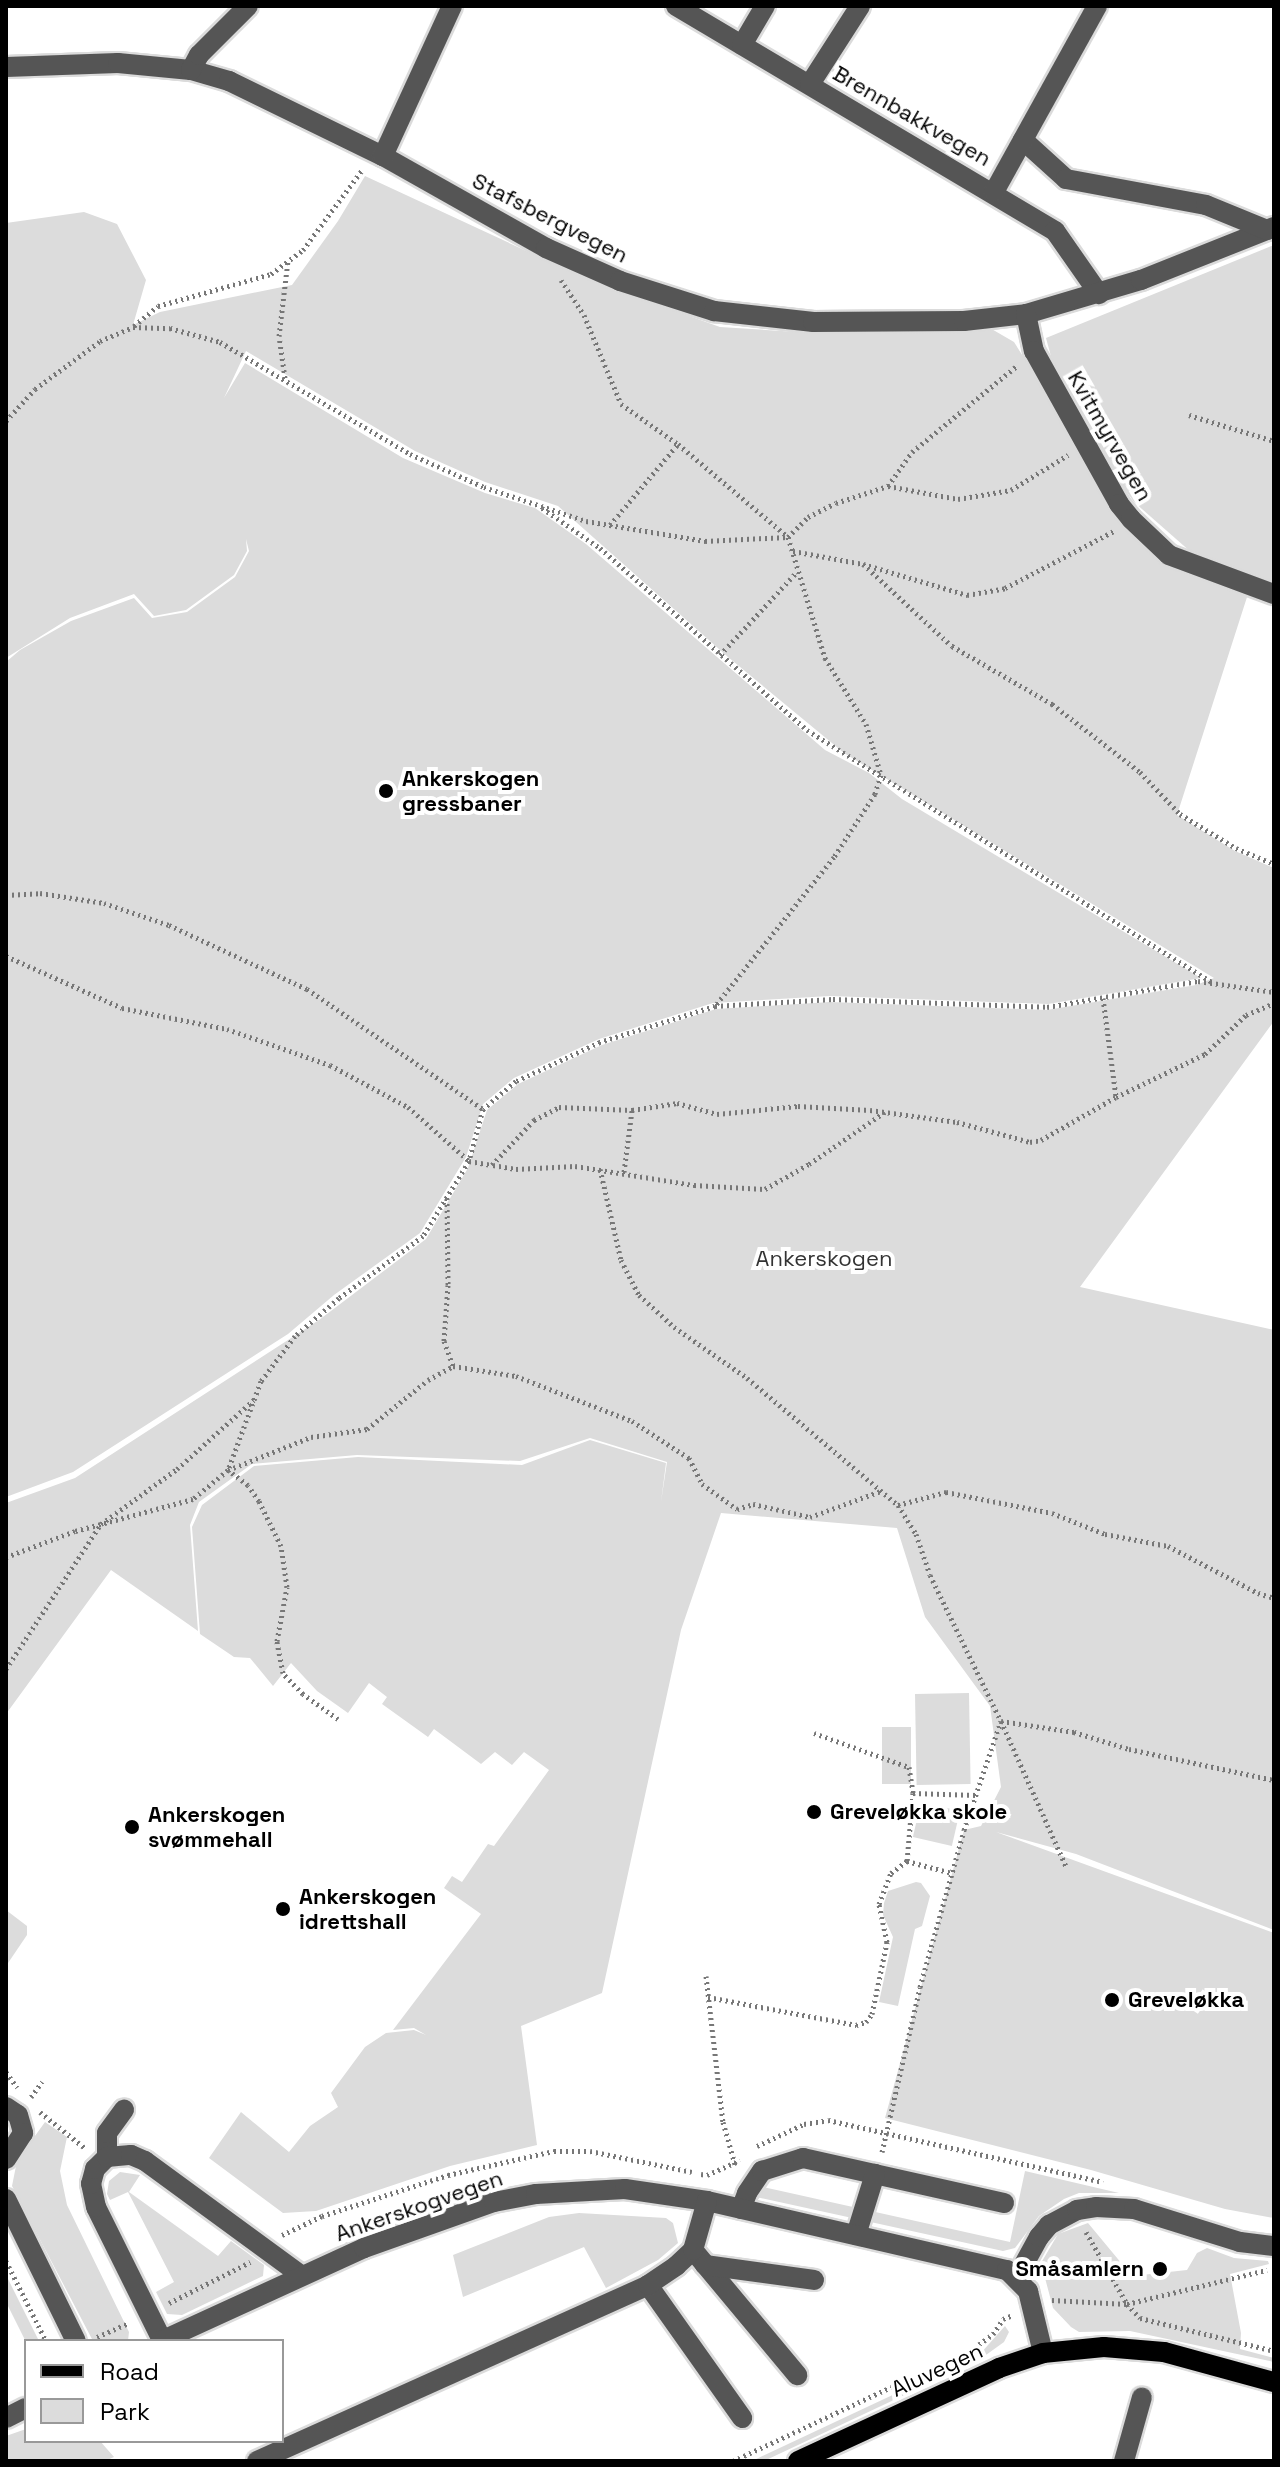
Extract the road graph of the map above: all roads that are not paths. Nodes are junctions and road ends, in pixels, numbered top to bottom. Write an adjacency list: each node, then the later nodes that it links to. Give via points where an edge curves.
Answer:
1 (248, 6): 9 (street, via 199,55)
2 (452, 6): 12 (street)
3 (676, 6): 7 (street, Brennbakkvegen)
4 (765, 6): 7 (street)
5 (860, 6): 10 (street)
6 (1097, 6): 11 (street)
7 (742, 45): 10 (street, Brennbakkvegen)
8 (6, 67): 9 (street, Stafsbergvegen, via 118,63)
9 (191, 70): 12 (street, Stafsbergvegen, via 229,81)
10 (810, 84): 13 (street, Brennbakkvegen)
11 (1023, 140): 13 (street); 14 (street, via 1066,179 1206,205)
12 (383, 156): 16 (street, Stafsbergvegen, via 546,248 620,281 714,311 827,323 964,321)
13 (994, 192): 15 (street, Brennbakkvegen, via 1055,231)
14 (1270, 228): 15 (street, Stafsbergvegen)
15 (1099, 294): 16 (street, Stafsbergvegen)
16 (1026, 314): 17 (street, Kvitmyrvegen, via 1034,351 1131,519 1169,555)
17 (1274, 594)
18 (6, 2107): 21 (street, via 18,2115 23,2133)
19 (124, 2110): 20 (street, via 107,2133)
20 (107, 2157): 30 (street, via 131,2155 145,2161); 35 (street, via 95,2169 91,2184 96,2207)
21 (6, 2159)
22 (875, 2174): 25 (street); 26 (street, via 803,2158 778,2163 762,2171); 27 (street)
23 (6, 2199): 34 (street)
24 (707, 2201): 26 (street, Ankerskogvegen); 29 (street); 30 (street, Ankerskogvegen, via 625,2189 536,2194 494,2202)
25 (1004, 2203)
26 (741, 2209): 27 (street, Ankerskogvegen)
27 (856, 2235): 31 (street, Ankerskogvegen, via 996,2267)
28 (1274, 2246): 31 (street, via 1240,2242 1134,2209 1077,2210 1049,2225)
29 (699, 2257): 32 (street); 33 (street); 38 (street)
30 (301, 2275): 36 (street, Ankerskogvegen)
31 (1017, 2277): 37 (street, via 1028,2291)
32 (814, 2280)
33 (648, 2285): 43 (street); 44 (street)
34 (75, 2339)
35 (160, 2339)
36 (165, 2339)
37 (1043, 2353): 39 (main road, Aluvegen, via 1104,2347 1164,2352); 45 (main road, Aluvegen, via 999,2368)
38 (797, 2375)
39 (1274, 2382)
40 (1142, 2397): 46 (street)
41 (24, 2409): 42 (street)
42 (6, 2418)
43 (742, 2418)
44 (262, 2460)
45 (798, 2461)
46 (1124, 2461)

